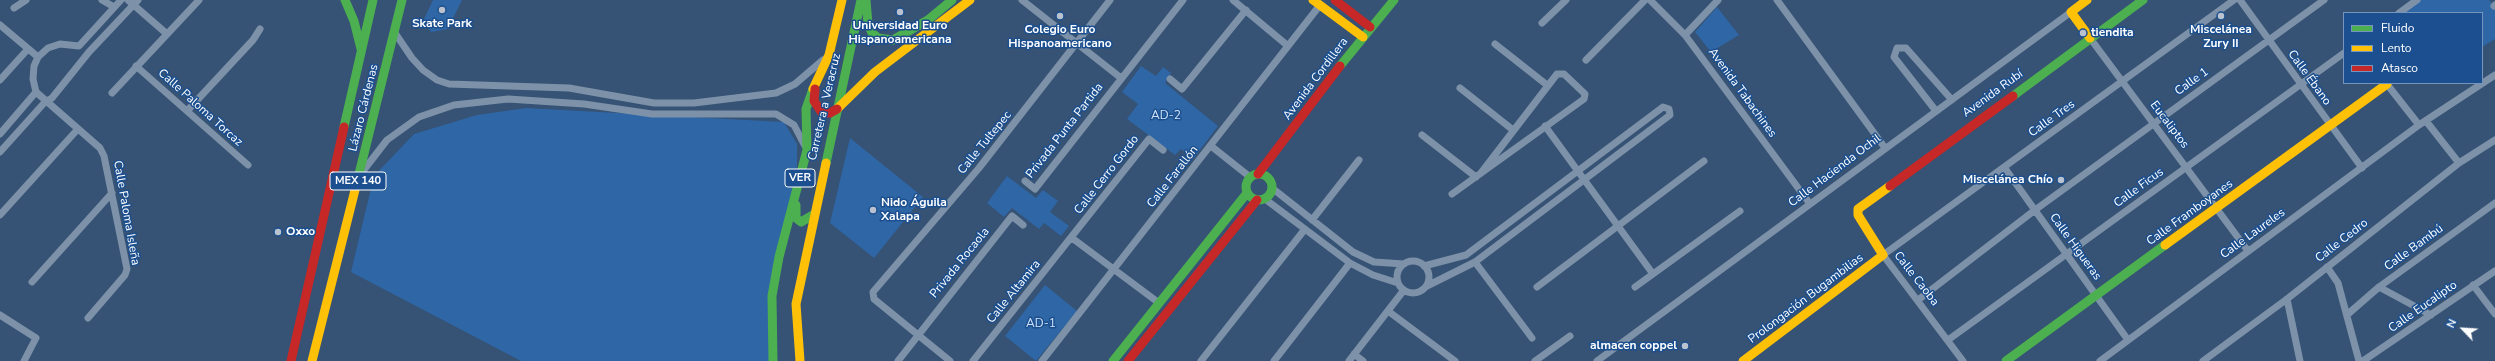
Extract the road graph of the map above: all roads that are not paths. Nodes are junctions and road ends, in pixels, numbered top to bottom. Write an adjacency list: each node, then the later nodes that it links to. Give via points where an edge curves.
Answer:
1 (26, 0): 33 (street)
2 (102, 0): 32 (street)
3 (121, 0): 32 (street)
4 (198, 0): 42 (street)
5 (345, 0): 51 (main road, via 354,20)
6 (373, 0): 51 (main road, Lázaro Cárdenas / MEX 140)
7 (404, 0): 41 (main road, Lázaro Cárdenas / MEX 140)
8 (842, 0): 53 (main road, Carretera a Veracruz / VER)
9 (861, 0): 74 (main road, Carretera a Veracruz / VER)
10 (866, 0): 11 (main road, via 868,24 872,33 878,38 893,40 928,20)
11 (952, 0)
12 (970, 0): 74 (main road, via 886,64)
13 (1022, 0): 47 (street)
14 (1110, 0): 47 (street, Calle Tultepec)
15 (1183, 0): 58 (street)
16 (1233, 0): 34 (street)
17 (1335, 0): 39 (main road)
18 (1394, 0): 39 (main road, Avenida Cordillera)
19 (1566, 0): 37 (street)
20 (1645, 0): 55 (street)
21 (1650, 0): 43 (street, Avenida Tabachines)
22 (1718, 0): 43 (street)
23 (1778, 0): 88 (street)
24 (2087, 0): 35 (main road, Calle Hacienda Ochil)
25 (2143, 0): 45 (main road, Avenida Rubí)
26 (2234, 0): 62 (street, Calle Tres)
27 (2240, 0): 46 (street, Calle Ébano)
28 (2324, 0): 46 (street, Calle 1)
29 (2417, 0): 36 (street)
30 (133, 2): 42 (street); 73 (street, via 52,98)
31 (1317, 3): 44 (main road); 49 (street, Calle Farallón)
32 (114, 7): 54 (street, via 79,46 60,44 48,48)
33 (14, 8)
34 (1246, 10): 49 (street); 59 (street, via 1182,88)
35 (2071, 12): 45 (main road, Eucaliptos); 72 (street, Calle Hacienda Ochil)
36 (2404, 12)
37 (1542, 23)
38 (0, 25): 50 (street)
39 (1370, 26): 44 (main road, Avenida Cordillera)
40 (260, 29): 75 (street)
41 (395, 33): 53 (street, via 412,58 424,70 437,80 449,84 569,88 654,103 694,103 776,93 807,76); 100 (main road, Lázaro Cárdenas / MEX 140)
42 (167, 34): 56 (street)
43 (1685, 35): 112 (street, Avenida Tabachines)
44 (1363, 37): 102 (main road, Avenida Cordillera)
45 (2090, 38): 62 (street, Eucaliptos); 113 (main road, Avenida Rubí)
46 (2268, 40): 64 (street, Calle Ébano); 78 (street, Calle 1)
47 (1076, 44): 58 (street); 157 (street, Calle Tultepec, via 979,168 872,296)
48 (1495, 44): 68 (street)
49 (1288, 46): 87 (street, Calle Farallón)
50 (28, 48): 54 (street); 60 (street)
51 (361, 49): 165 (main road, Lázaro Cárdenas / MEX 140)
52 (2343, 54): 64 (street, Calle Ficus)
53 (829, 55): 61 (main road, Carretera a Veracruz / VER)
54 (38, 57): 70 (street, via 33,79)
55 (1586, 60)
56 (136, 66): 71 (street); 75 (street, Calle Paloma Torcaz)
57 (2495, 75): 63 (street, Calle Laureles)
58 (1121, 78): 104 (street, Privada Punta Partida, via 1035,189)
59 (1170, 79)
60 (0, 80)
61 (816, 80): 74 (main road, via 816,108 822,113 830,113); 89 (main road, Carretera a Veracruz / VER, via 806,109)
62 (2122, 81): 78 (street, Eucaliptos); 96 (street, Calle Tres)
63 (2483, 83)
64 (2301, 84): 79 (street, Calle Ébano); 97 (street, Calle Ficus)
65 (2386, 84): 79 (main road, Calle Framboyanes)
66 (2388, 84): 80 (street)
67 (2482, 84): 77 (street, Calle Laureles)
68 (1547, 85): 81 (street, via 1561,73 1585,97); 83 (street)
69 (1460, 88): 83 (street)
70 (36, 92): 73 (street, Calle Paloma Isleña); 84 (street)
71 (112, 92)
72 (1952, 100): 76 (street, Calle Hacienda Ochil); 76 (street, via 1906,48 1897,48 1894,57)
73 (45, 102): 82 (street, Calle Paloma Isleña); 91 (street)
74 (837, 109): 118 (main road, Carretera a Veracruz / VER)
75 (187, 111): 95 (street, Calle Paloma Torcaz)
76 (1936, 111): 88 (street, Calle Hacienda Ochil)
77 (2426, 121): 80 (street, Calle Laureles); 94 (street)
78 (2154, 124): 97 (street, Eucaliptos); 115 (street, Calle 1)
79 (2330, 125): 98 (street, Calle Ébano); 114 (main road, Calle Framboyanes)
80 (2419, 125): 98 (street, Calle Laureles)
81 (1545, 126): 99 (street); 101 (street)
82 (77, 130): 107 (street, Calle Paloma Isleña, via 100,148); 117 (street)
83 (1514, 130): 101 (street)
84 (0, 134)
85 (1422, 135): 101 (street)
86 (2495, 140): 94 (street, Calle Cedro)
87 (1211, 146): 102 (street); 136 (street, Calle Farallón)
88 (1885, 148): 112 (street, Calle Hacienda Ochil)
89 (807, 150): 100 (street, via 794,125 776,114 652,114 584,104 508,99 454,105 419,117 386,140); 105 (main road, Carretera a Veracruz / VER)
90 (1163, 150): 125 (street, Calle Cerro Gordo, via 1149,139)
91 (0, 152)
92 (1359, 160): 119 (street)
93 (1704, 161): 121 (street)
94 (2459, 163): 135 (street, Calle Cedro)
95 (248, 165)
96 (2004, 167): 115 (street, Calle Higueras); 130 (street, Calle Tres)
97 (2186, 167): 114 (street, Eucaliptos); 129 (street, Calle Ficus)
98 (2362, 168): 128 (street, Calle Laureles)
99 (1578, 171): 103 (street); 103 (street, via 1663,107 1669,109 1670,115); 123 (street)
100 (360, 174): 166 (main road, Lázaro Cárdenas / MEX 140)
101 (1478, 175): 109 (street)
102 (1254, 176): 106 (main road, via 1266,177); 108 (main road, via 1246,184)
103 (1584, 179): 121 (street); 126 (street)
104 (1025, 181)
105 (798, 185): 118 (main road, via 796,218 801,222); 167 (main road, Carretera a Veracruz / VER, via 779,257 772,296)
106 (1272, 188): 110 (main road); 119 (street)
107 (112, 193): 139 (street); 156 (street, Calle Paloma Isleña, via 125,275)
108 (1247, 193): 110 (main road); 150 (main road)
109 (1452, 194)
110 (1261, 200): 122 (street); 174 (main road)
111 (2495, 203): 145 (street, Calle Bambú)
112 (1810, 204): 181 (street, Calle Hacienda Ochil)
113 (1858, 208): 130 (main road, Calle Caoba, via 1858,215)
114 (2216, 208): 128 (street, Eucaliptos); 147 (main road, Calle Framboyanes)
115 (2035, 210): 129 (street, Calle Higueras); 149 (street, Calle 1)
116 (1740, 211): 138 (street)
117 (0, 215)
118 (813, 215): 168 (main road, Carretera a Veracruz / VER, via 796,304)
119 (1312, 220): 124 (street)
120 (1023, 225): 157 (street, Privada Rocaola, via 1012,216)
121 (1619, 225): 138 (street); 143 (street)
122 (1304, 228): 127 (street); 175 (street)
123 (1496, 233): 126 (street); 134 (street, via 1466,255)
124 (1333, 236): 127 (street); 133 (street, via 1353,252 1374,262)
125 (1072, 238): 136 (street); 171 (street, Calle Altamira)
126 (1502, 242): 131 (street)
127 (1326, 245): 132 (street)
128 (2248, 251): 161 (street, Calle Laureles)
129 (2066, 254): 147 (street, Calle Higueras); 160 (street, Calle Ficus)
130 (1883, 255): 149 (street, Calle Caoba); 182 (main road, Prolongación Bugambilias)
131 (1475, 262): 142 (street); 159 (street)
132 (1350, 263): 140 (street, via 1373,275); 176 (street)
133 (1404, 264): 134 (street, via 1414,261); 140 (street, via 1398,273)
134 (1424, 266): 142 (street, via 1429,275)
135 (2327, 267): 148 (street, Calle Cedro); 152 (street, via 2338,283)
136 (1115, 270): 150 (street); 172 (street, Calle Farallón)
137 (2495, 271): 141 (street, Calle Eucalipto)
138 (1654, 274): 144 (street)
139 (32, 282)
140 (1398, 283): 146 (street)
141 (2473, 285): 153 (street); 155 (street, Calle Eucalipto)
142 (1427, 286): 146 (street, via 1418,292)
143 (1537, 287)
144 (1635, 287)
145 (2379, 287): 152 (street, Calle Bambú); 155 (street)
146 (1404, 290): 151 (street)
147 (2096, 296): 161 (street, Calle Higueras); 184 (main road, Calle Framboyanes)
148 (2287, 299): 163 (street); 186 (street, Calle Cedro)
149 (1918, 300): 160 (street, Calle Caoba)
150 (1159, 303): 173 (main road)
151 (1388, 311): 162 (street); 179 (street)
152 (2348, 314): 187 (street)
153 (2495, 314)
154 (0, 315): 164 (street, via 36,338)
155 (2431, 315): 188 (street, Calle Eucalipto)
156 (88, 318)
157 (918, 335): 169 (street); 170 (street)
158 (1570, 336): 180 (street)
159 (1532, 338)
160 (1948, 340): 183 (street, Calle Caoba)
161 (2128, 340): 185 (street, Calle Laureles)
162 (1354, 354): 177 (street); 178 (street)
163 (2297, 360)
164 (24, 361)
165 (290, 361)
166 (312, 361)
167 (773, 361)
168 (800, 361)
169 (898, 361)
170 (950, 361)
171 (973, 361)
172 (1042, 361)
173 (1113, 361)
174 (1128, 361)
175 (1201, 361)
176 (1274, 361)
177 (1349, 361)
178 (1364, 361)
179 (1455, 361)
180 (1535, 361)
181 (1597, 361)
182 (1743, 361)
183 (1964, 361)
184 (2006, 361)
185 (2100, 361)
186 (2203, 361)
187 (2359, 361)
188 (2363, 361)

